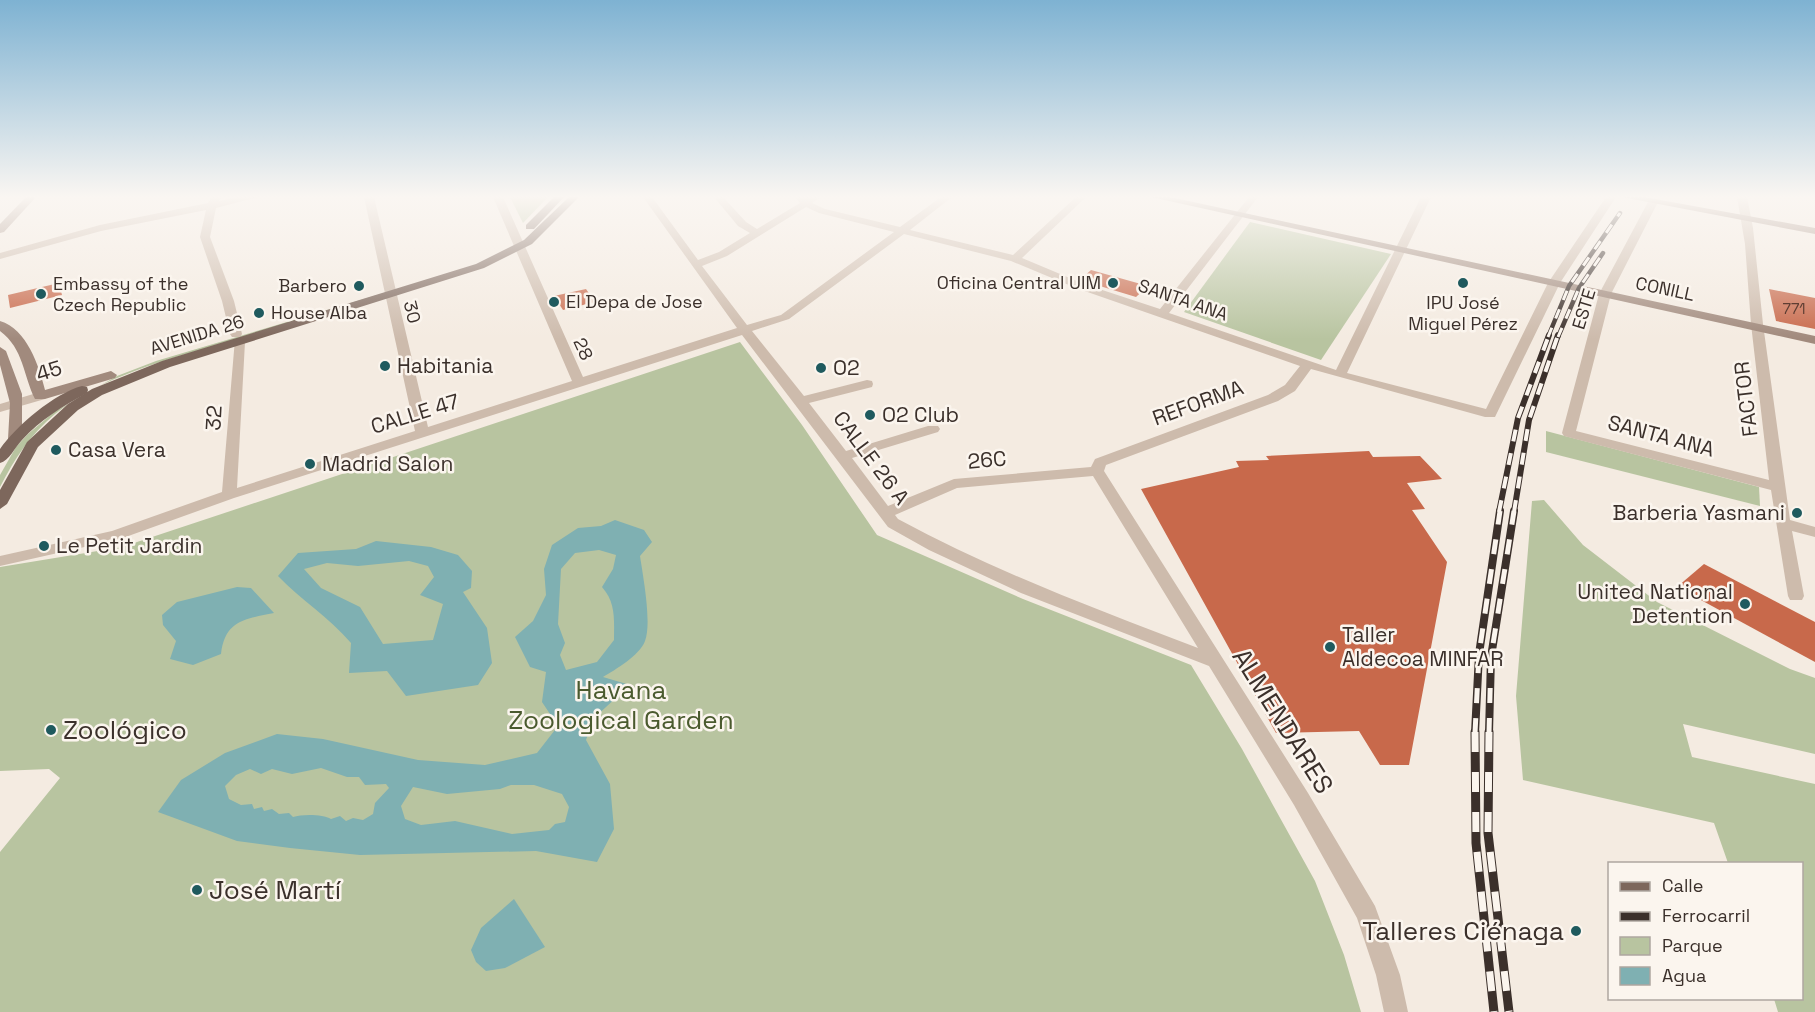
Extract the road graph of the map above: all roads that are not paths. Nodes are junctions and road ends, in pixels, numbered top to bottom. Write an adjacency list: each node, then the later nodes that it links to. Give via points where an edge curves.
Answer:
1 (42, 244): 17 (street)
2 (207, 244): 27 (street, 32)
3 (378, 244): 21 (street, 30)
4 (516, 244): 21 (main road, AVENIDA 26, via 480,266); 35 (street, 28)
5 (681, 244): 19 (street, CALLE 26 A)
6 (740, 244): 19 (street)
7 (884, 244): 26 (street, CALLE 47, via 785,317)
8 (953, 244): 18 (street, SANTA ANA)
9 (1031, 244): 18 (street)
10 (1218, 244): 23 (street)
11 (1374, 244): 16 (street, CONILL)
12 (1404, 244): 16 (street)
13 (1580, 244): 20 (street)
14 (1631, 244): 22 (street, ESTE)
15 (1750, 244): 25 (street, FACTOR)
16 (1401, 250): 20 (street, CONILL); 34 (street)
17 (0, 256)
18 (1015, 259): 23 (street, SANTA ANA)
19 (696, 265): 26 (street, CALLE 26 A)
20 (1554, 283): 22 (street, CONILL); 34 (street, SANTA ANA, via 1490,414)
21 (388, 292): 27 (main road, AVENIDA 26); 42 (street, 30)
22 (1605, 294): 25 (street, CONILL); 43 (street, ESTE)
23 (1162, 314): 31 (street, SANTA ANA)
24 (0, 325): 30 (street, via 16,338)
25 (1757, 327): 28 (street, CONILL); 48 (street, FACTOR)
26 (745, 331): 35 (street, CALLE 47); 38 (street, CALLE 26 A)
27 (237, 338): 33 (main road, AVENIDA 26, via 152,359); 49 (street, 32); 50 (main road, AVENIDA 26, via 138,374 73,407 32,445)
28 (1815, 340)
29 (0, 351): 32 (street)
30 (30, 360): 32 (street); 37 (street)
31 (1308, 364): 34 (street, SANTA ANA); 47 (street, REFORMA, via 1290,388 1273,398 1100,462)
32 (8, 366): 39 (street)
33 (111, 375): 37 (street, 45); 44 (main road, AVENIDA 26, via 48,411)
34 (1340, 375)
35 (579, 383): 42 (street, CALLE 47)
36 (867, 384): 38 (street)
37 (40, 396): 39 (street, 45)
38 (801, 401): 45 (street, CALLE 26 A)
39 (18, 403): 40 (street, 45); 44 (street)
40 (0, 408)
41 (933, 429): 45 (street)
42 (423, 434): 49 (street, CALLE 47)
43 (1569, 434): 48 (street, SANTA ANA)
44 (15, 439): 46 (main road, AVENIDA 26)
45 (843, 456): 51 (street, CALLE 26 A)
46 (0, 459)
47 (1097, 471): 51 (street, 26C, via 954,484); 56 (street, ALMENDARES)
48 (1777, 487): 52 (street, FACTOR)
49 (230, 495): 54 (street, CALLE 47, via 115,535)
50 (0, 504)
51 (886, 513): 56 (street, CALLE 26 A, via 893,523 935,546 1027,589)
52 (1782, 523): 53 (street); 55 (street, FACTOR)
53 (1815, 532)
54 (0, 561)
55 (1796, 596)
56 (1214, 661): 57 (street, ALMENDARES, via 1301,799 1367,914)
57 (1396, 1012)

